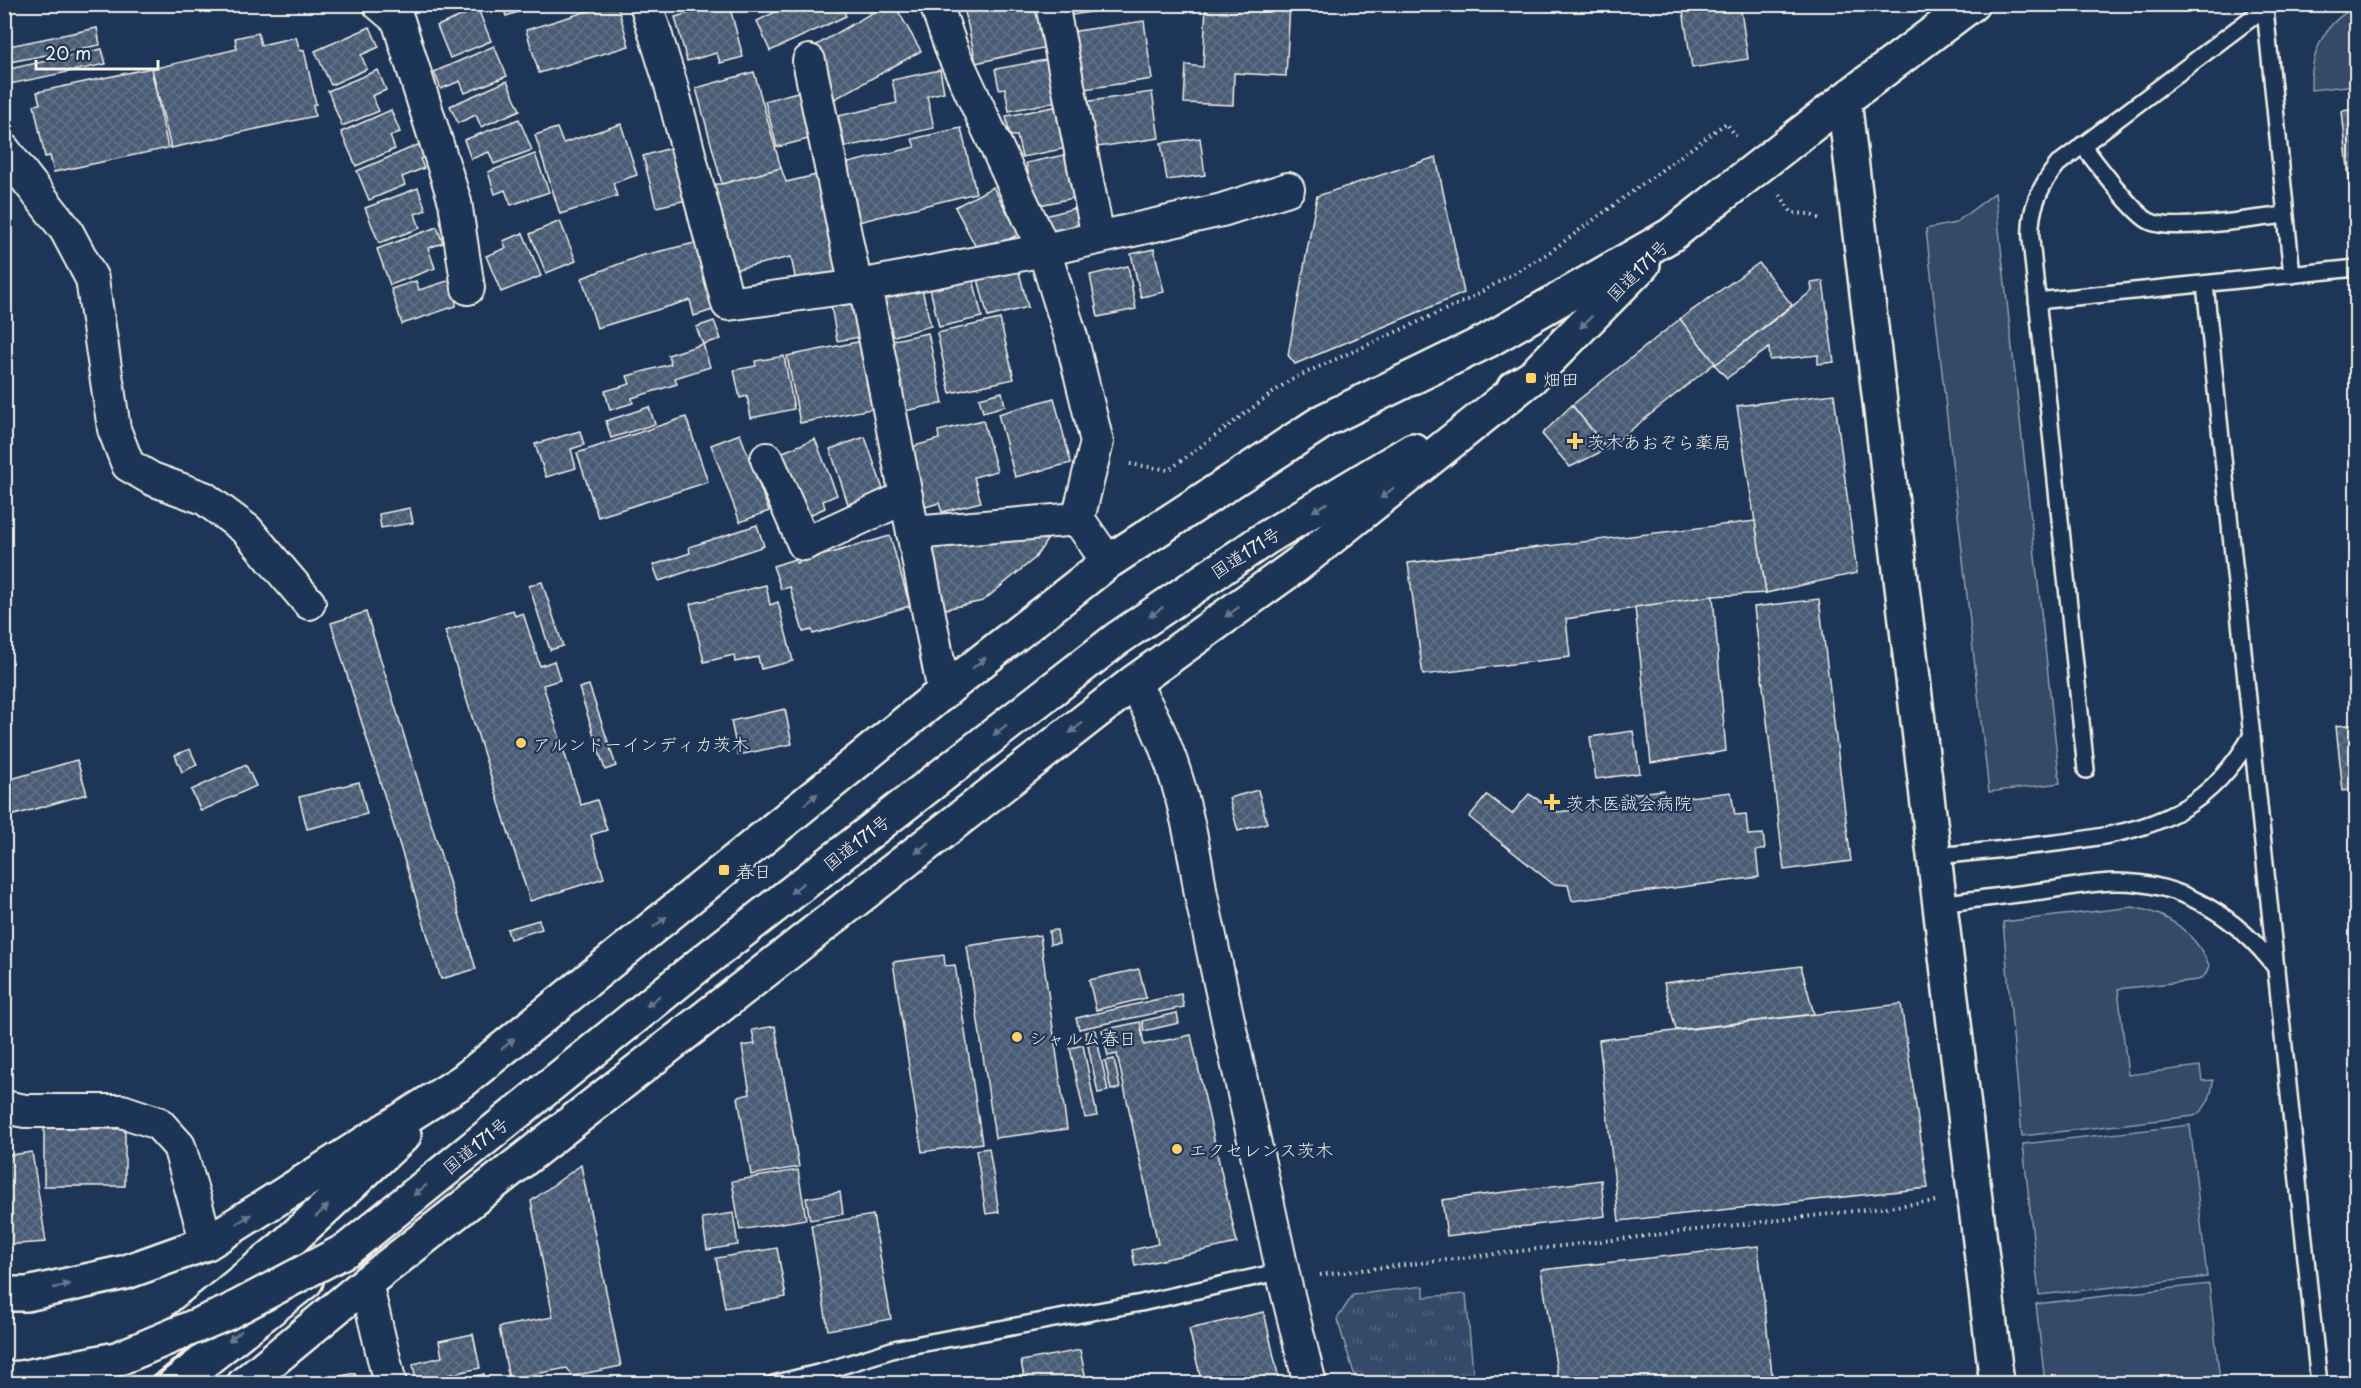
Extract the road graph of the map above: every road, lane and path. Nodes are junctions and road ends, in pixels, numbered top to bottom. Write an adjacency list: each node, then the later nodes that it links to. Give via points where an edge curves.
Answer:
1 (379, 4): 23 (street, via 398,20 455,202)
2 (646, 4): 22 (street, via 729,304)
3 (936, 4): 18 (street, via 953,53)
4 (1052, 4): 17 (street)
5 (1972, 4): 8 (main road, 国道171号)
6 (2268, 7): 10 (lane); 14 (lane)
7 (809, 61): 22 (street)
8 (1844, 100): 16 (main road, 国道171号); 37 (main road)
9 (1726, 123): 27 (path, via 1547,254 1469,299 1290,380 1169,470)
10 (2082, 145): 14 (lane, via 2151,223 2170,226); 24 (lane, via 2049,175 2034,206 2030,227)
11 (4, 150): 32 (street, via 66,230 92,279 114,429 128,465 152,479 204,498 247,530)
12 (1288, 189): 17 (street, via 1222,210)
13 (1792, 213): 15 (path, via 1809,214)
14 (2285, 215): 20 (lane)
15 (1826, 226)
16 (1671, 235): 25 (main road, 国道171号, one-way to 25); 31 (main road, 国道171号, via 1487,341 1325,420)
17 (1098, 237): 18 (street)
18 (1044, 250): 22 (street); 29 (street, via 1072,340 1097,442)
19 (2356, 268): 20 (lane)
20 (2292, 275): 21 (lane)
21 (2205, 284): 24 (lane); 35 (lane)
22 (860, 286): 28 (street)
23 (468, 288)
24 (2037, 301): 36 (lane)
25 (1531, 378): 33 (main road, one-way to 33, via 1298,565); 44 (main road, 国道171号, one-way to 44, bridge, via 1266,538 1126,633 699,965)
26 (766, 459): 28 (street, via 804,544)
27 (1132, 465)
28 (906, 497): 30 (street)
29 (1078, 519): 30 (street); 31 (street)
30 (913, 533): 34 (street)
31 (1108, 562): 34 (main road, 国道171号, one-way to 31)
32 (309, 603)
33 (1133, 683): 45 (street, via 1158,725 1194,850); 46 (main road, one-way to 46)
34 (944, 692): 40 (main road, 国道171号, one-way to 34)
35 (2252, 735): 37 (lane, via 2232,765 2207,791 2144,828 2109,837); 39 (lane)
36 (2086, 770)
37 (1934, 856): 38 (main road)
38 (1940, 904): 39 (lane, via 2116,882 2158,886 2197,901 2233,923); 42 (main road)
39 (2276, 969): 56 (lane)
40 (463, 1081): 43 (main road, 国道171号, one-way to 40); 49 (main road, one-way to 40, via 281,1250)
41 (4, 1107): 43 (street, via 25,1111 122,1111 158,1123 179,1146)
42 (1975, 1200): 45 (path); 55 (main road)
43 (207, 1242): 47 (main road, 国道171号, one-way to 43, via 27,1294 126,1272)
44 (348, 1249): 48 (main road, 国道171号, bridge, via 227,1313 117,1359); 50 (main road, one-way to 50, bridge)
45 (1283, 1277): 53 (lane, via 898,1348); 54 (street)
46 (366, 1283): 51 (main road); 52 (street)
47 (4, 1294)
48 (4, 1379)
49 (117, 1383)
50 (175, 1383)
51 (244, 1383)
52 (390, 1383)
53 (773, 1383)
54 (1310, 1383)
55 (1997, 1383)
56 (2319, 1383)

